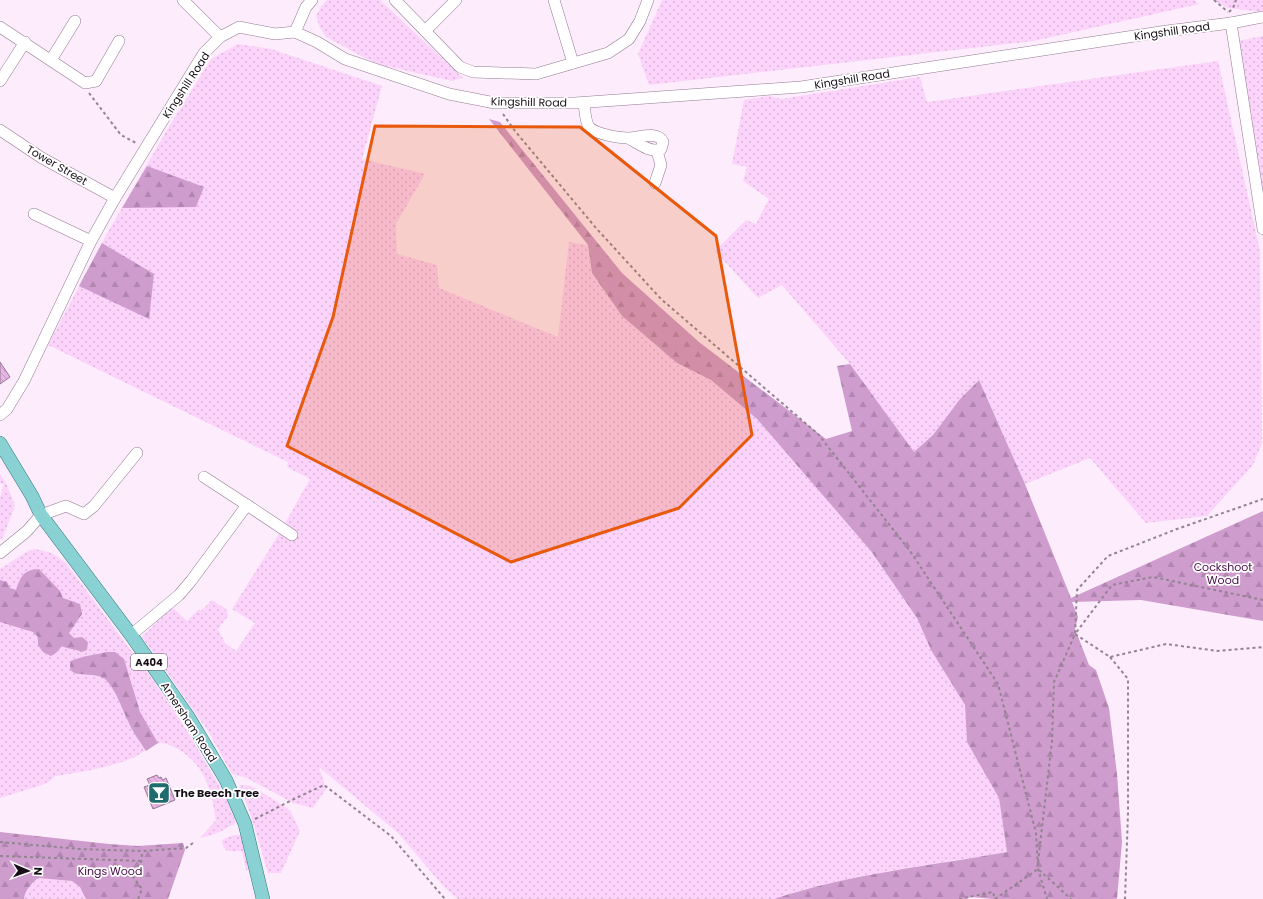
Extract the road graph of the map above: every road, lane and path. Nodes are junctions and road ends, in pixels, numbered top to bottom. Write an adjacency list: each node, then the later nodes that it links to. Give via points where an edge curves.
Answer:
1 (183, 0): 15 (street)
2 (312, 0): 13 (street, via 306,7)
3 (395, 0): 14 (street)
4 (456, 0): 14 (street)
5 (554, 0): 19 (street)
6 (648, 0): 19 (street, via 640,21 629,39 608,53)
7 (1214, 0): 8 (path, via 1229,12)
8 (1236, 0)
9 (1263, 17): 11 (street, Kingshill Road)
10 (74, 21): 18 (street)
11 (1231, 23): 23 (street, Kingshill Road, via 801,87); 29 (street)
12 (0, 27): 17 (street)
13 (295, 32): 15 (street, Kingshill Road, via 275,34 239,27); 22 (street, Kingshill Road, via 345,59 449,94)
14 (425, 32): 19 (street, via 460,67 473,72 536,74)
15 (220, 37): 25 (street, Kingshill Road, via 204,53)
16 (119, 41): 21 (street, via 96,81)
17 (25, 42): 18 (street); 20 (street)
18 (50, 60): 21 (street)
19 (573, 63)
20 (0, 81)
21 (85, 83): 25 (path, via 90,97 121,134)
22 (495, 103): 23 (street, Kingshill Road); 51 (path, via 515,131 596,228 661,299 818,434 910,551 998,684 1036,833)
23 (584, 103): 26 (street, via 586,121 593,131 628,138 657,136 661,139 663,142 657,151 661,165)
24 (0, 130): 27 (street, Tower Street, via 42,158)
25 (146, 148): 27 (street, Kingshill Road)
26 (654, 183)
27 (115, 198): 30 (street, Kingshill Road)
28 (34, 214): 30 (street)
29 (1263, 230)
30 (91, 241): 31 (street, Kingshill Road, via 24,381 7,410)
31 (0, 415)
32 (0, 443): 37 (main road, Amersham Road / A404)
33 (137, 453): 37 (street, via 94,506 84,514 66,506)
34 (204, 477): 36 (street)
35 (1263, 499): 41 (path, via 1108,556 1077,590)
36 (247, 505): 38 (street); 42 (street, via 179,595)
37 (41, 515): 39 (street, via 27,531); 42 (main road, Amersham Road / A404)
38 (292, 535)
39 (0, 553)
40 (1263, 600): 41 (path, via 1153,577 1112,585)
41 (1075, 634): 44 (path); 51 (path, via 1054,682 1052,741)
42 (131, 635): 45 (main road, Amersham Road / A404, via 189,718 226,780)
43 (1263, 647): 44 (path, via 1218,651 1166,644)
44 (1110, 657): 59 (path, via 1128,679)
45 (245, 824): 53 (main road, Amersham Road / A404); 54 (path, via 324,785 391,836)
46 (0, 842): 48 (path)
47 (193, 844): 48 (path, via 186,848)
48 (142, 851): 50 (path)
49 (0, 856): 50 (path)
50 (142, 861): 52 (path, via 133,877 142,890)
51 (1038, 869): 56 (path); 57 (path); 58 (path)
52 (138, 899)
53 (263, 899)
54 (445, 899)
55 (959, 899): 56 (path, via 993,892)
56 (995, 899)
57 (1047, 899)
58 (1071, 899)
59 (1125, 899)

